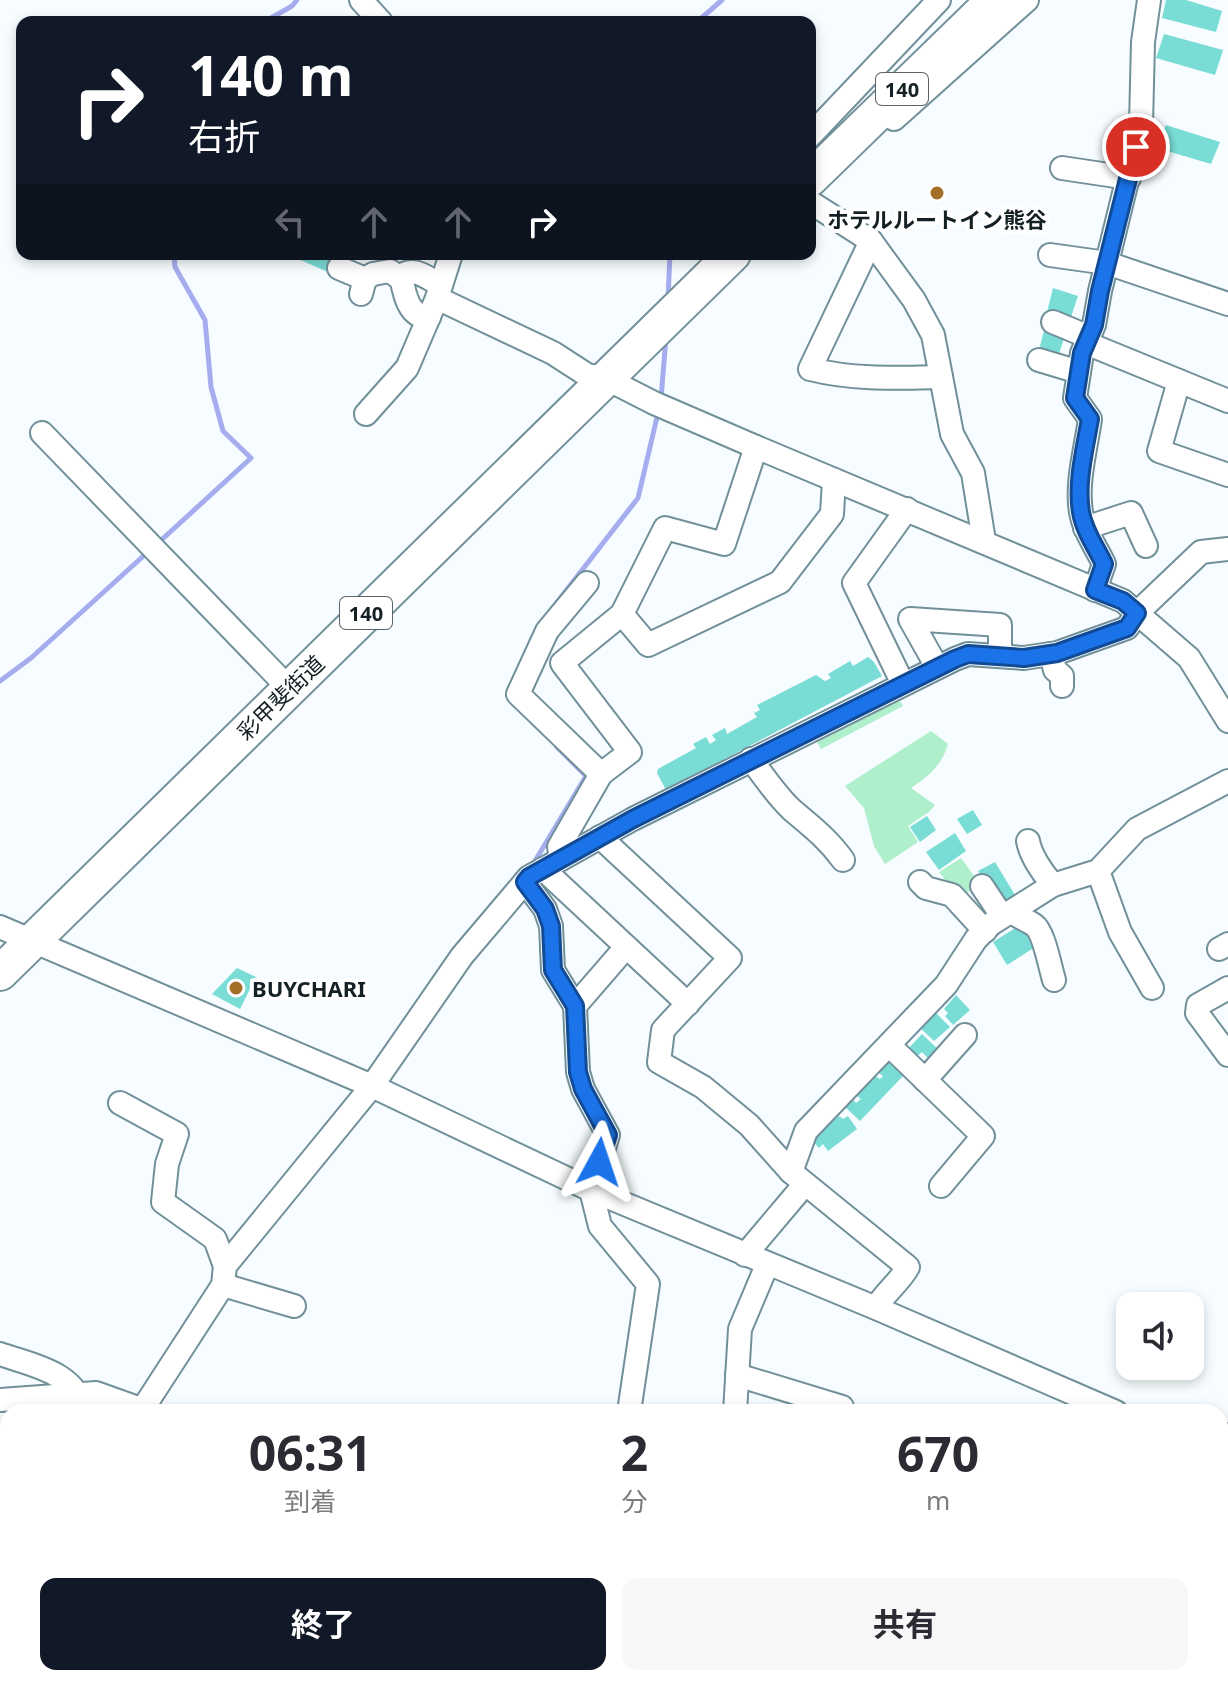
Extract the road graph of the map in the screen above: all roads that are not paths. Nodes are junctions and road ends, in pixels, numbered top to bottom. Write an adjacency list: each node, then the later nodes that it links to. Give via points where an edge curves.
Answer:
1 (361, 0): 7 (street)
2 (939, 0): 8 (street)
3 (971, 0): 8 (highway, 140)
4 (994, 0): 8 (highway, 140)
5 (1027, 0): 8 (street, via 866,145)
6 (1149, 0): 10 (street, via 1141,124)
7 (376, 16)
8 (820, 148)
9 (1062, 168): 10 (street)
10 (1129, 178): 17 (street)
11 (816, 206): 12 (street)
12 (871, 241): 27 (street, via 933,335); 27 (street, via 810,369 872,379)
13 (1050, 255): 17 (street)
14 (449, 260): 20 (street)
15 (705, 260): 26 (highway, 彩甲斐街道 / 140)
16 (726, 260): 26 (highway, 彩甲斐街道 / 140)
17 (1107, 263): 21 (street); 23 (street)
18 (339, 268): 19 (street, via 363,287 385,271)
19 (401, 279): 20 (street, via 411,271); 20 (street, via 412,311 423,318)
20 (436, 300): 26 (street); 30 (street, via 407,368)
21 (1228, 304)
22 (1053, 322): 23 (street)
23 (1087, 340): 25 (street); 28 (street)
24 (1039, 360): 25 (street)
25 (1079, 372): 36 (street, via 1075,398 1090,419 1082,470)
26 (596, 377): 32 (street); 47 (highway, 彩甲斐街道 / 140); 63 (highway, 彩甲斐街道 / 140)
27 (941, 377): 37 (street, via 952,434 973,473)
28 (1179, 381): 29 (street); 33 (street, via 1159,451)
29 (1228, 401)
30 (366, 414)
31 (42, 433): 47 (street)
32 (756, 447): 34 (street); 43 (street, via 724,544 665,528)
33 (1228, 475)
34 (834, 480): 35 (street); 43 (street, via 832,514 780,582 648,645)
35 (907, 509): 37 (street); 49 (street, via 854,583)
36 (1085, 528): 38 (street, via 1131,513); 41 (street, via 1104,564)
37 (984, 541): 41 (street)
38 (1146, 546)
39 (1228, 549): 42 (street, via 1201,552)
40 (587, 583): 52 (street, via 547,631 518,694)
41 (1095, 590): 42 (street)
42 (1137, 613): 44 (street, via 1127,628); 50 (street, via 1189,658)
43 (622, 614): 52 (street, via 562,663 630,752)
44 (1051, 654): 45 (street); 48 (street)
45 (1000, 656): 46 (street, via 968,654); 46 (street, via 1000,625 910,619)
46 (937, 667): 49 (street)
47 (279, 678): 63 (highway, 彩甲斐街道 / 140)
48 (1062, 686)
49 (904, 691): 51 (street)
50 (1228, 721)
51 (751, 759): 54 (street); 56 (street)
52 (601, 774): 58 (street)
53 (1228, 781): 57 (street, via 1137,829)
54 (600, 837): 58 (street); 69 (street, via 730,958)
55 (1028, 841): 60 (street, via 1038,867)
56 (843, 860)
57 (1098, 871): 60 (street); 67 (street, via 1120,932)
58 (540, 872): 64 (street); 70 (street, via 553,970); 75 (street, via 462,956)
59 (920, 882): 62 (street)
60 (1053, 885): 62 (street)
61 (982, 886): 62 (street)
62 (999, 919): 66 (street, via 1033,923); 72 (street, via 976,939 946,985)
63 (12, 937): 65 (highway, 彩甲斐街道 / 140); 75 (street)
64 (626, 947): 69 (street); 70 (street)
65 (0, 973)
66 (1054, 980)
67 (1152, 988)
68 (1228, 988): 73 (street, via 1198,1005 1197,1013)
69 (688, 1004): 77 (street, via 663,1030 659,1062 703,1087 749,1125)
70 (575, 1006): 79 (street, via 578,1072 608,1135)
71 (965, 1035): 74 (street)
72 (890, 1046): 74 (street); 77 (street, via 806,1131)
73 (1228, 1055)
74 (925, 1080): 78 (street, via 983,1136)
75 (372, 1086): 79 (street); 82 (street)
76 (120, 1103): 82 (street, via 177,1134 163,1202 215,1239)
77 (798, 1178): 80 (street); 84 (street, via 908,1267)
78 (941, 1186)
79 (591, 1190): 80 (street); 91 (street, via 600,1226 648,1284)
80 (745, 1255): 81 (street)
81 (767, 1265): 84 (street); 86 (street, via 740,1329)
82 (224, 1275): 83 (street); 90 (street)
83 (294, 1306)
84 (876, 1308): 94 (street)
85 (0, 1354): 88 (street, via 60,1374)
86 (737, 1375): 92 (street); 93 (street)
87 (0, 1400): 88 (street)
88 (79, 1402): 89 (street, via 96,1393)
89 (126, 1404)
90 (149, 1404)
91 (630, 1404)
92 (735, 1404)
93 (832, 1404)
94 (1098, 1404)

